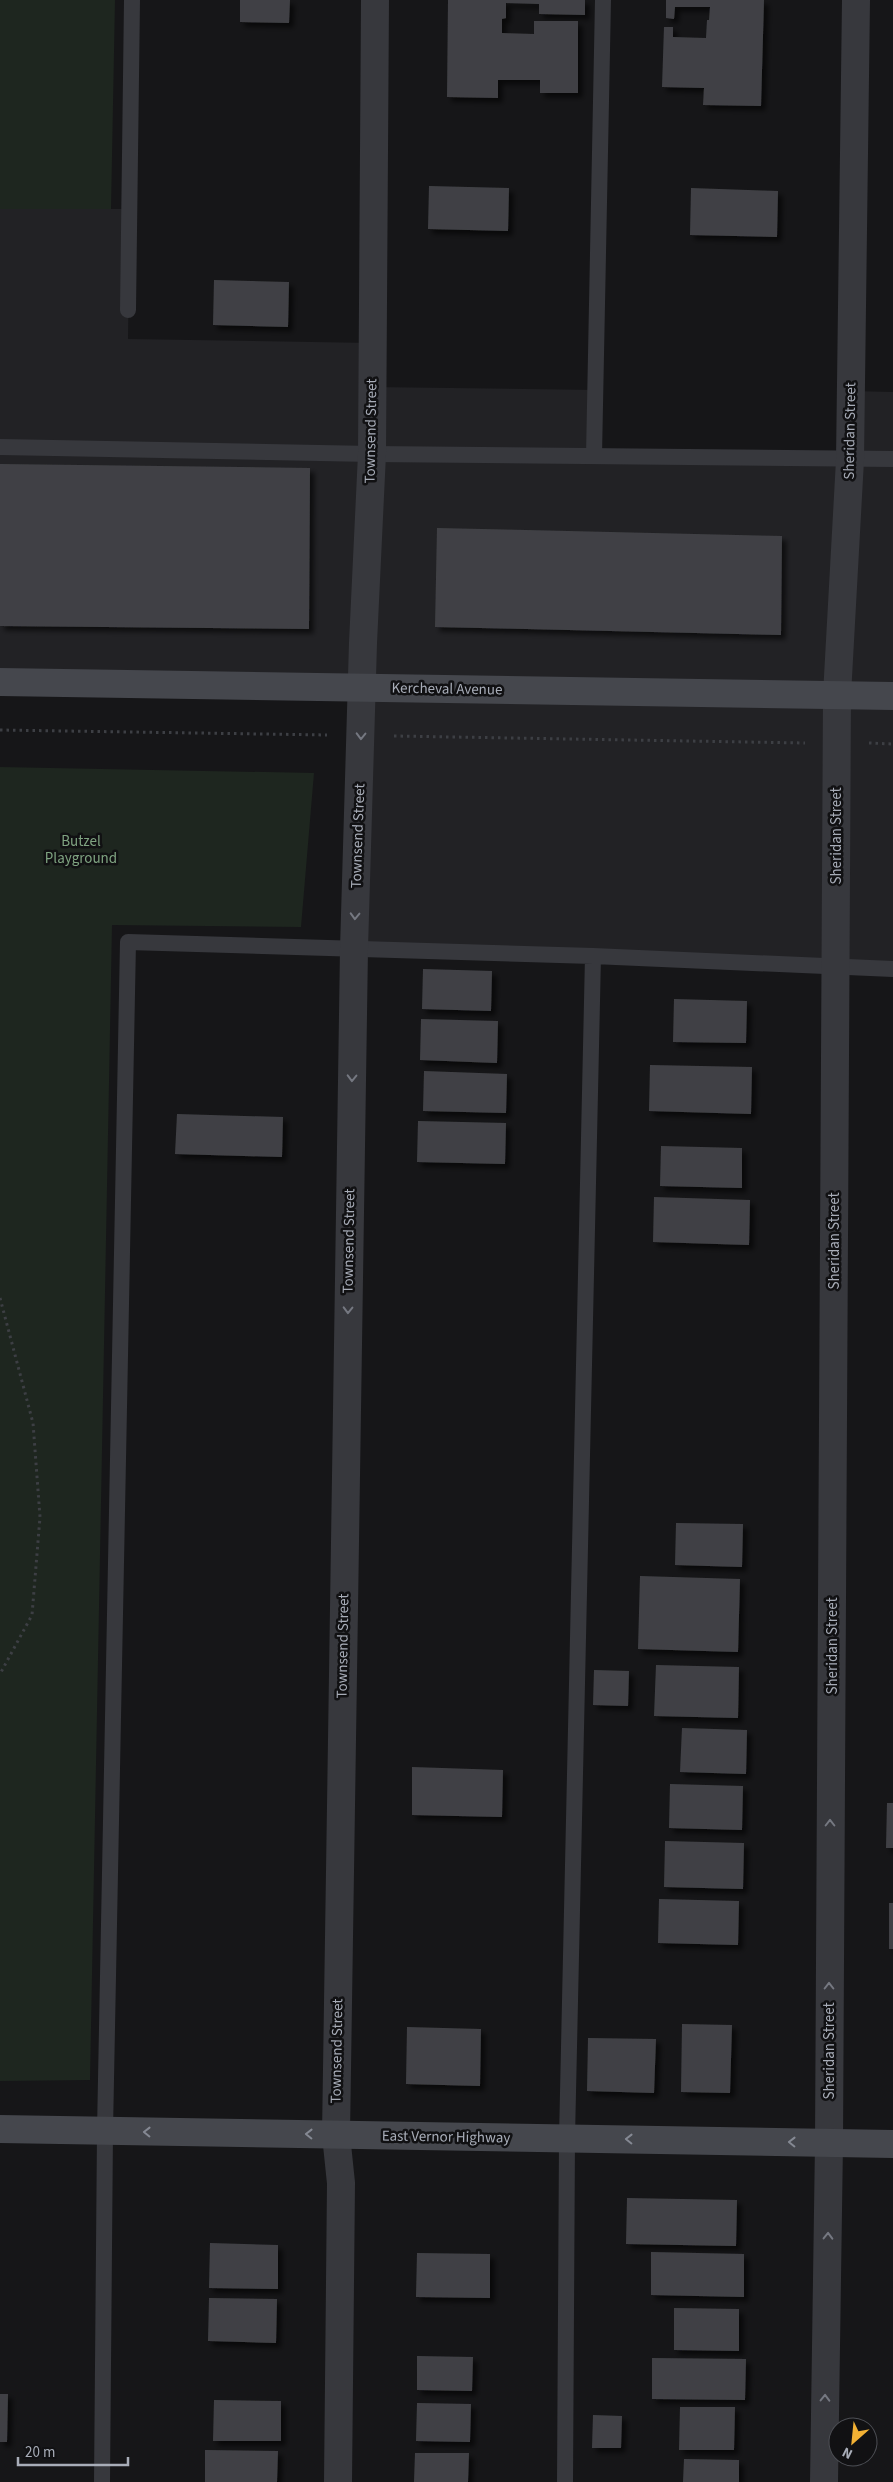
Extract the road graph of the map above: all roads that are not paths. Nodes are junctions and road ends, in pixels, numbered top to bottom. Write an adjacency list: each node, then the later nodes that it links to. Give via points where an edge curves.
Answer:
1 (132, 0): 5 (lane)
2 (375, 0): 7 (street, Townsend Street)
3 (603, 0): 8 (lane)
4 (856, 0): 10 (street, Sheridan Street)
5 (128, 310)
6 (0, 447): 7 (lane)
7 (372, 454): 8 (lane); 12 (street, Townsend Street)
8 (594, 456): 10 (lane)
9 (893, 459): 10 (lane)
10 (850, 460): 13 (street, Sheridan Street)
11 (0, 682): 12 (street, Kercheval Avenue)
12 (362, 687): 13 (street, Kercheval Avenue); 15 (street, Townsend Street, one-way to 15)
13 (837, 695): 14 (street, Kercheval Avenue); 17 (street, Sheridan Street)
14 (893, 696)
15 (354, 949): 16 (lane); 20 (lane, via 128,942); 21 (street, Townsend Street, one-way to 21)
16 (593, 956): 17 (lane); 22 (lane)
17 (836, 967): 18 (lane); 23 (street, Sheridan Street, one-way to 17)
18 (893, 969)
19 (0, 2129): 20 (street, East Vernor Highway)
20 (105, 2131): 21 (street, East Vernor Highway, one-way to 20); 25 (lane)
21 (336, 2135): 22 (street, East Vernor Highway); 26 (street, Townsend Street, via 341,2183)
22 (567, 2138): 23 (street, East Vernor Highway, one-way to 22); 27 (lane)
23 (829, 2143): 24 (street, East Vernor Highway); 28 (street, Sheridan Street, one-way to 23)
24 (893, 2144)
25 (102, 2482)
26 (338, 2482)
27 (565, 2482)
28 (824, 2482)

